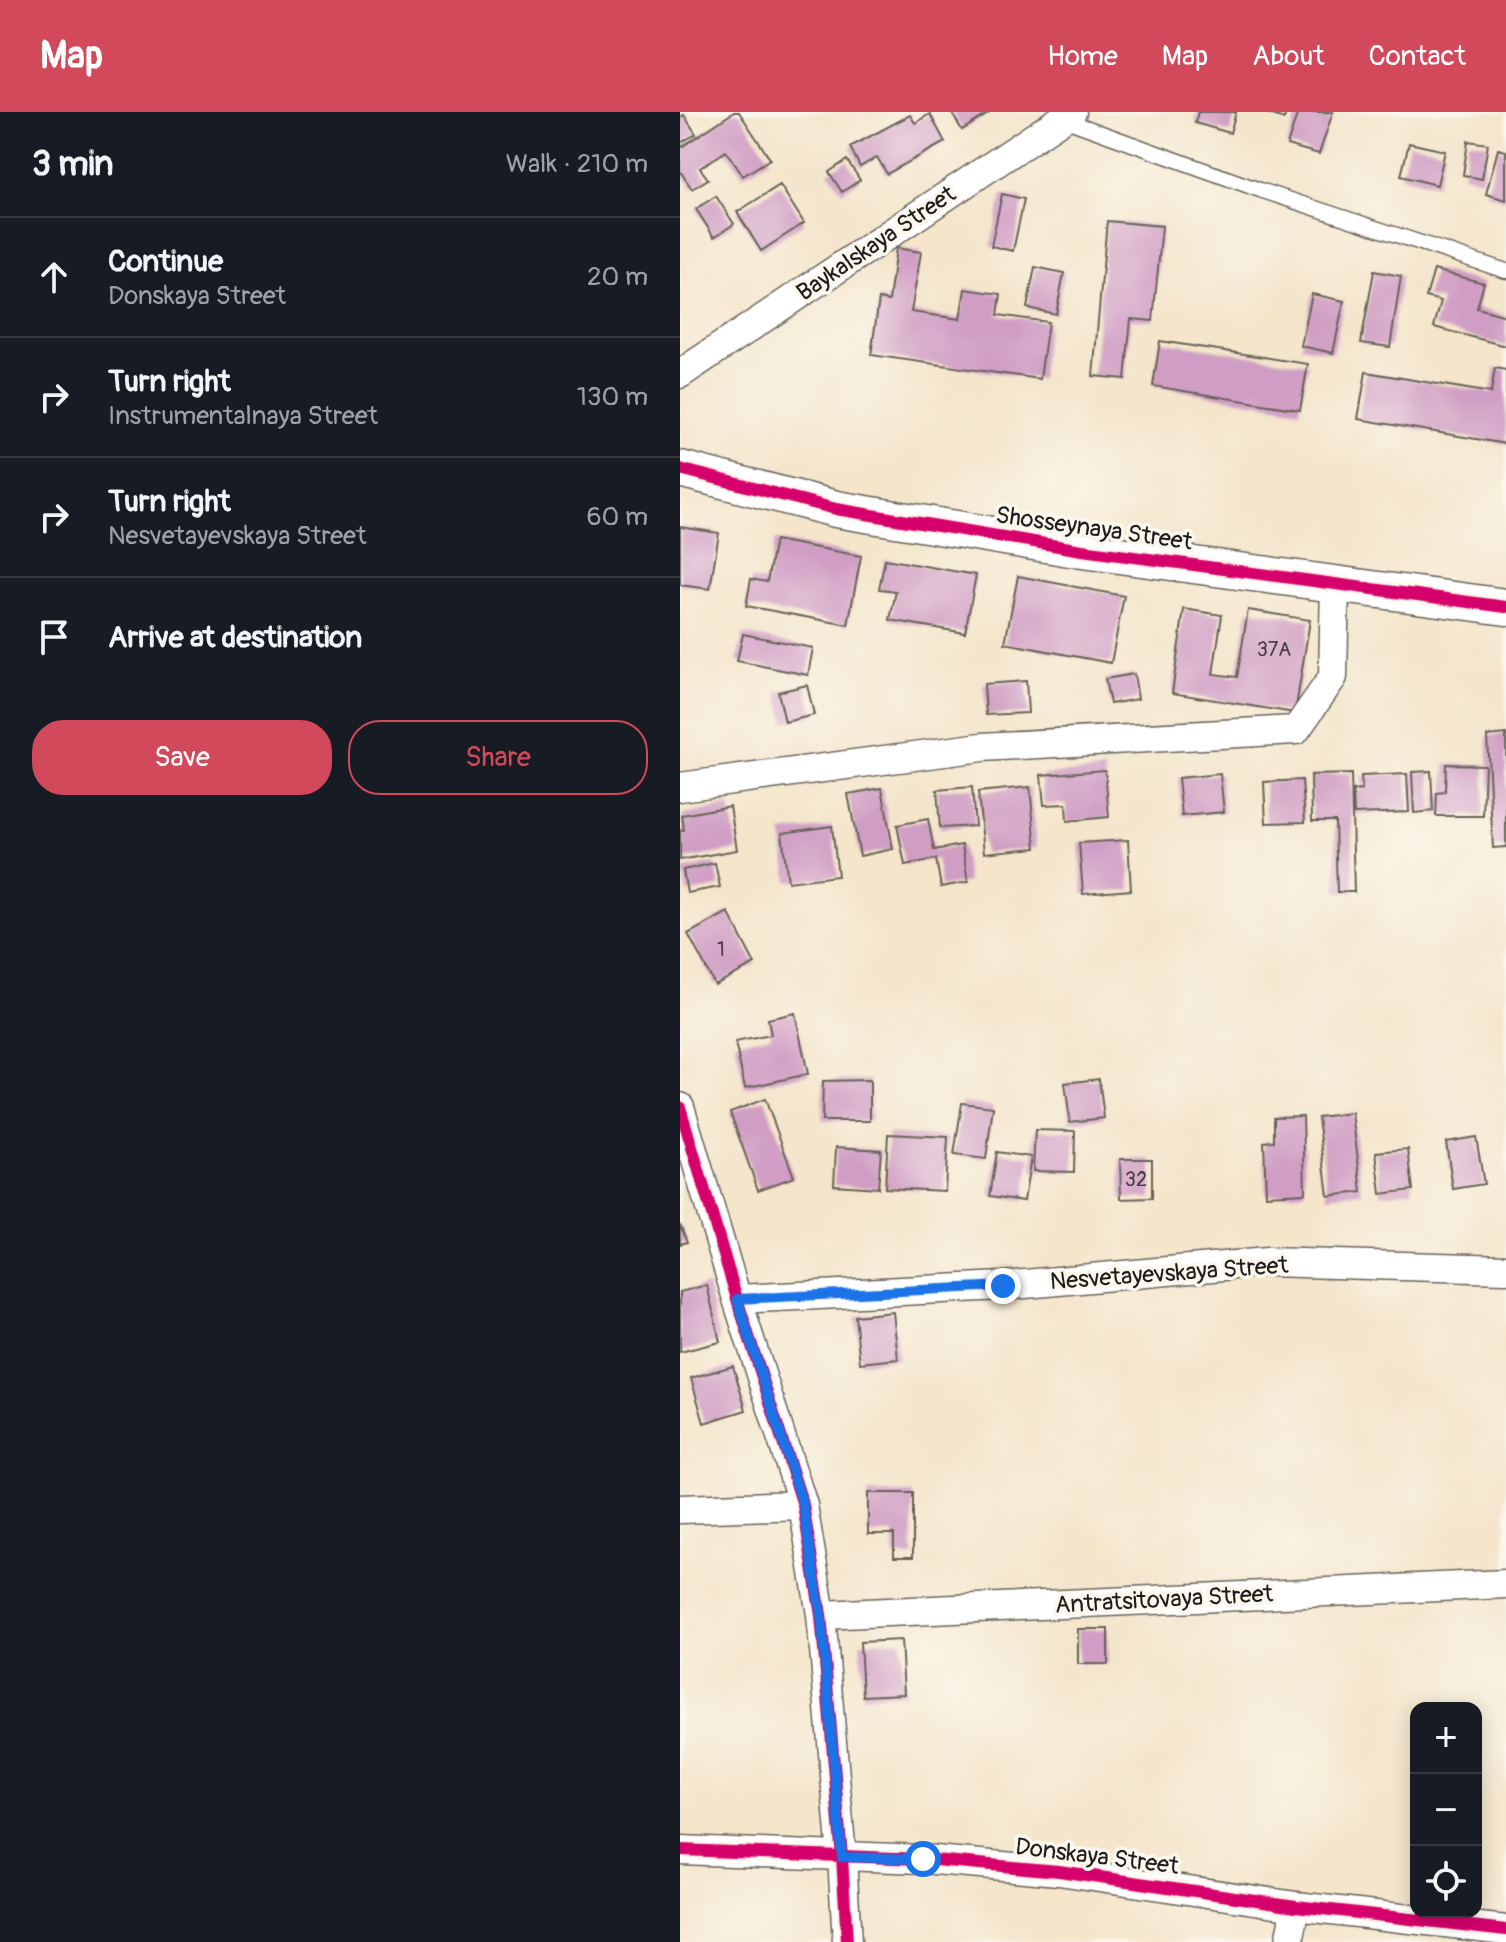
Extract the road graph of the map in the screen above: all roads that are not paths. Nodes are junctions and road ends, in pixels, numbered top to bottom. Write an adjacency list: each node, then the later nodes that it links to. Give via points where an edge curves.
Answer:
1 (1068, 115): 2 (lane, via 1260,190); 3 (street, Baykalskaya Street)
2 (1506, 271)
3 (680, 374)
4 (680, 469): 5 (street, Shosseynaya Street, via 836,509 1082,550)
5 (1335, 583): 6 (street, Shosseynaya Street); 7 (street, via 1333,677 1296,730 982,747)
6 (1506, 607)
7 (680, 787)
8 (680, 1107): 10 (street)
9 (1506, 1269): 10 (street, Nesvetayevskaya Street, via 1267,1262 1003,1286)
10 (737, 1299): 11 (street)
11 (803, 1505): 12 (street); 14 (street)
12 (680, 1509)
13 (1506, 1584): 14 (street, Antratsitovaya Street)
14 (821, 1615): 16 (street)
15 (680, 1850): 16 (street, Donskaya Street)
16 (842, 1857): 17 (street, Donskaya Street, via 1059,1871); 19 (street)
17 (1296, 1906): 18 (street, Donskaya Street); 20 (street)
18 (1506, 1930)
19 (847, 1942)
20 (1289, 1942)

